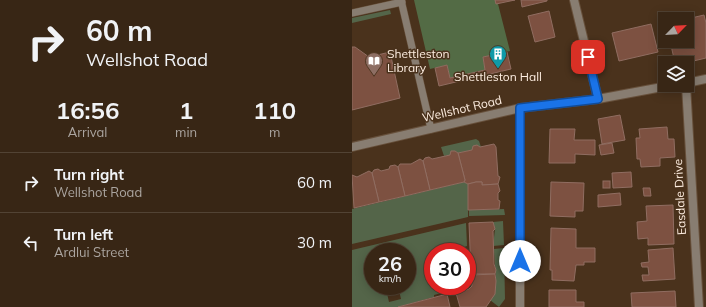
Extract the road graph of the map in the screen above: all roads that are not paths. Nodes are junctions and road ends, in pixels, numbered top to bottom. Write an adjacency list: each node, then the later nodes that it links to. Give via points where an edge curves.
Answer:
1 (574, 0): 8 (street)
2 (401, 1): 3 (lane); 10 (lane)
3 (352, 13)
4 (706, 79): 5 (street)
5 (694, 82)
6 (658, 88): 8 (street, Wellshot Road)
7 (686, 92): 13 (street, Easdale Drive)
8 (598, 99): 9 (street, Wellshot Road)
9 (520, 108): 10 (street, Wellshot Road); 12 (street)
10 (431, 128): 11 (street, Wellshot Road)
11 (352, 147)
12 (520, 307)
13 (698, 307)

